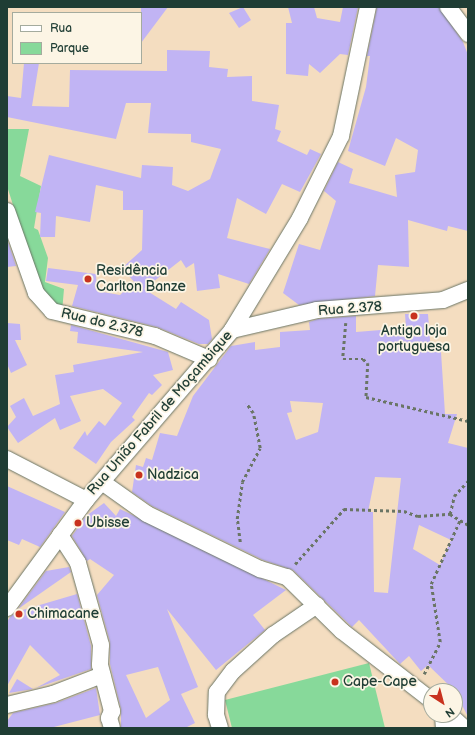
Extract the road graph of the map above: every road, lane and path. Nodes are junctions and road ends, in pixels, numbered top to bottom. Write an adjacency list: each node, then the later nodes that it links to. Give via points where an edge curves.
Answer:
1 (368, 7): 7 (street, Rua União Fabril de Moçambique, via 341,136 300,218)
2 (448, 7): 3 (street)
3 (468, 34)
4 (7, 212): 8 (street, Rua do 2.378, via 36,293 52,310 155,336)
5 (468, 290): 6 (street, Rua 2.378, via 443,300)
6 (348, 307): 7 (street, Rua 2.378, via 318,310); 10 (path, via 343,359 363,359 368,364 366,397)
7 (232, 330): 8 (street, Rua União Fabril de Moçambique)
8 (209, 359): 13 (street, Rua União Fabril de Moçambique)
9 (246, 403): 19 (path, via 253,412 260,448 242,482 237,519)
10 (468, 421)
11 (7, 458): 14 (street)
12 (468, 481): 15 (path, via 454,496)
13 (102, 482): 14 (street, Rua União Fabril de Moçambique); 19 (street, via 147,514)
14 (86, 500): 18 (street, Rua União Fabril de Moçambique)
15 (450, 514): 16 (path); 20 (path, via 418,516 404,510 344,509 322,537 297,560)
16 (460, 520): 17 (path); 24 (path, via 431,584 440,642 434,660)
17 (468, 525)
18 (60, 535): 22 (street, Rua União Fabril de Moçambique); 23 (street, via 78,563 101,645)
19 (239, 556): 20 (street, via 260,569)
20 (287, 577): 21 (street)
21 (317, 605): 24 (street, via 342,631); 28 (street, via 273,636 233,671 217,692 216,715)
22 (7, 608)
23 (102, 675): 26 (street, via 53,694); 27 (street, via 112,711 109,718)
24 (416, 688): 25 (street)
25 (423, 694)
26 (7, 705)
27 (112, 728)
28 (220, 728)

